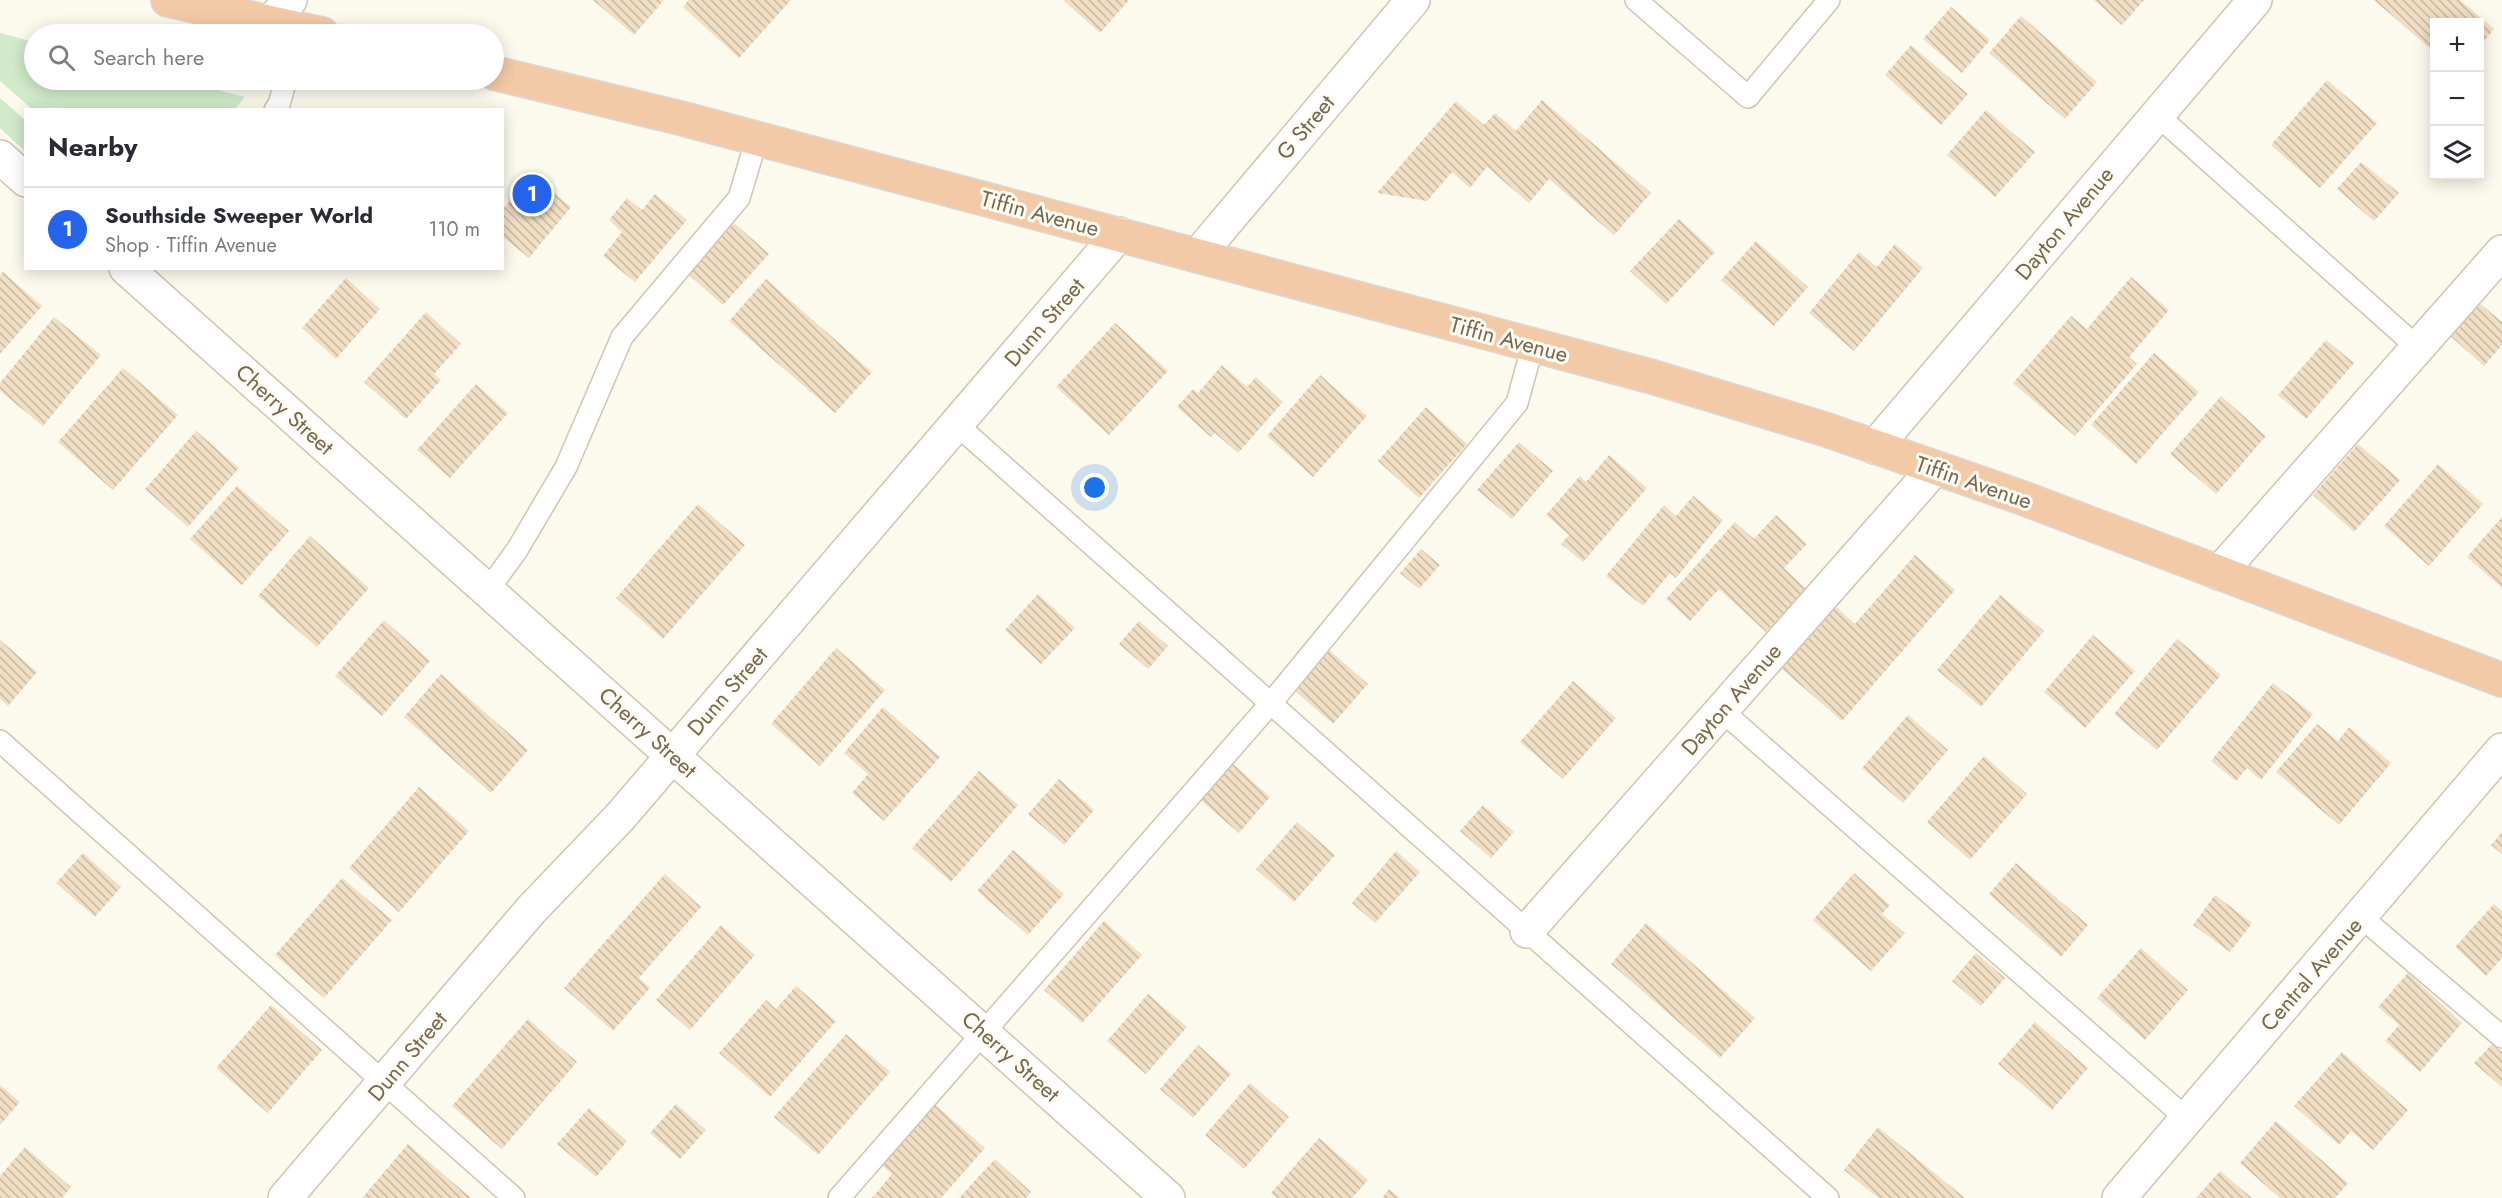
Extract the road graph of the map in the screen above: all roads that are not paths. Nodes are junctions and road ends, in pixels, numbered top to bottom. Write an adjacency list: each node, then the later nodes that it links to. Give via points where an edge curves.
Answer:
1 (168, 0): 6 (highway)
2 (1413, 0): 16 (street, G Street)
3 (1636, 0): 4 (lane, via 1748,97)
4 (1829, 0)
5 (2255, 0): 10 (street, Dayton Avenue)
6 (296, 24)
7 (504, 75): 11 (highway, Tiffin Avenue)
8 (283, 90): 9 (lane)
9 (276, 108)
10 (2156, 114): 19 (lane); 21 (street, Dayton Avenue)
11 (757, 138): 14 (highway, Tiffin Avenue); 24 (lane, via 739,198 622,337 566,467 517,550)
12 (0, 157): 13 (street)
13 (24, 178)
14 (1119, 234): 16 (highway, Tiffin Avenue); 20 (street, Dunn Street)
15 (2502, 252): 19 (street)
16 (1198, 255): 18 (highway, Tiffin Avenue)
17 (137, 272): 24 (street, Cherry Street)
18 (1533, 345): 21 (highway, Tiffin Avenue); 26 (lane, via 1517,403)
19 (2418, 348): 23 (street)
20 (956, 424): 26 (lane); 30 (street, Dunn Street)
21 (1875, 447): 22 (highway, Tiffin Avenue)
22 (1935, 468): 23 (highway, Tiffin Avenue); 27 (street, Dayton Avenue)
23 (2219, 573): 25 (highway, Tiffin Avenue)
24 (488, 590): 30 (street, Cherry Street)
25 (2502, 680)
26 (1271, 704): 32 (lane); 33 (lane)
27 (1721, 710): 32 (street, Dayton Avenue); 36 (lane)
28 (0, 741): 35 (lane)
29 (2502, 750): 31 (street, Central Avenue)
30 (673, 754): 33 (street, Cherry Street); 35 (street, Dunn Street, via 620,817 531,910)
31 (2360, 916): 34 (lane); 36 (street, Central Avenue)
32 (1527, 931): 41 (lane)
33 (983, 1031): 39 (lane); 40 (street, Cherry Street)
34 (2502, 1037)
35 (385, 1081): 37 (street, Dunn Street); 38 (lane)
36 (2187, 1119): 42 (street, Central Avenue)
37 (285, 1198)
38 (514, 1198)
39 (839, 1198)
40 (1168, 1198)
41 (1828, 1198)
42 (2119, 1198)

